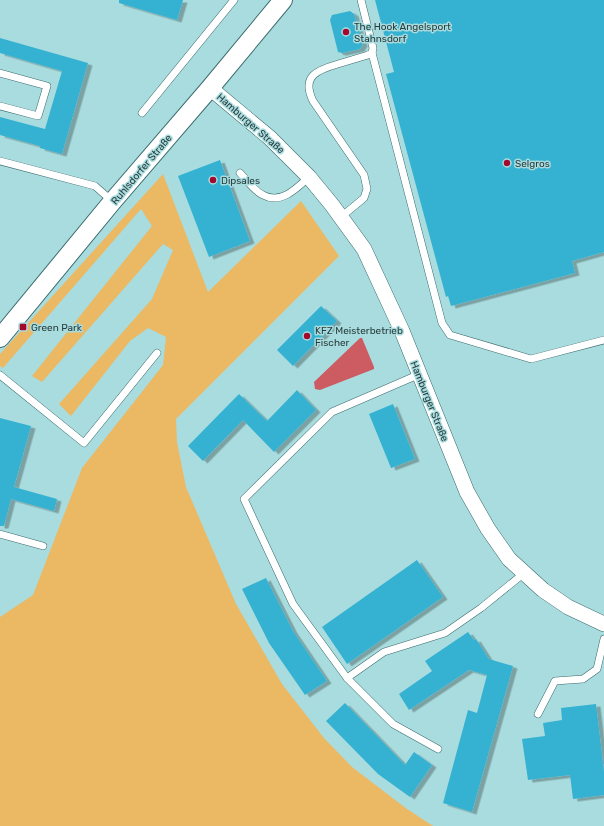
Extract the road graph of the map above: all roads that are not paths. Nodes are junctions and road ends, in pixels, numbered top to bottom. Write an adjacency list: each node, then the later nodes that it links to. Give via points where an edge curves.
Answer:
1 (234, 0): 8 (lane)
2 (283, 0): 6 (street, Ruhlsdorfer Straße)
3 (361, 0): 4 (lane)
4 (372, 53): 13 (lane, via 322,69 313,74 309,82 308,92 313,101 364,175 367,189 364,198); 15 (lane, via 442,323 450,335 531,359)
5 (0, 73): 7 (lane, via 46,86 38,116)
6 (210, 88): 11 (street, Hamburger Straße, via 270,138); 12 (street, Ruhlsdorfer Straße)
7 (0, 106)
8 (142, 113)
9 (0, 161): 12 (lane, via 95,186)
10 (240, 173): 11 (lane, via 262,195 269,198 279,198 293,192)
11 (309, 177): 13 (street, Hamburger Straße)
12 (112, 202): 14 (street, Ruhlsdorfer Straße)
13 (340, 217): 17 (street, Hamburger Straße, via 364,249)
14 (0, 338)
15 (604, 340)
16 (157, 353): 18 (lane, via 84,443)
17 (420, 374): 21 (street, Hamburger Straße, via 467,492 488,530); 24 (lane, via 332,412 244,499 293,604)
18 (0, 375)
19 (0, 534): 20 (lane)
20 (43, 546)
21 (523, 574): 22 (street, Hamburger Straße, via 568,607); 24 (lane, via 445,633 384,652)
22 (604, 624)
23 (604, 639): 25 (lane, via 597,669 583,679 556,681)
24 (347, 678): 26 (lane, via 393,724)
25 (538, 714)
26 (438, 749)

